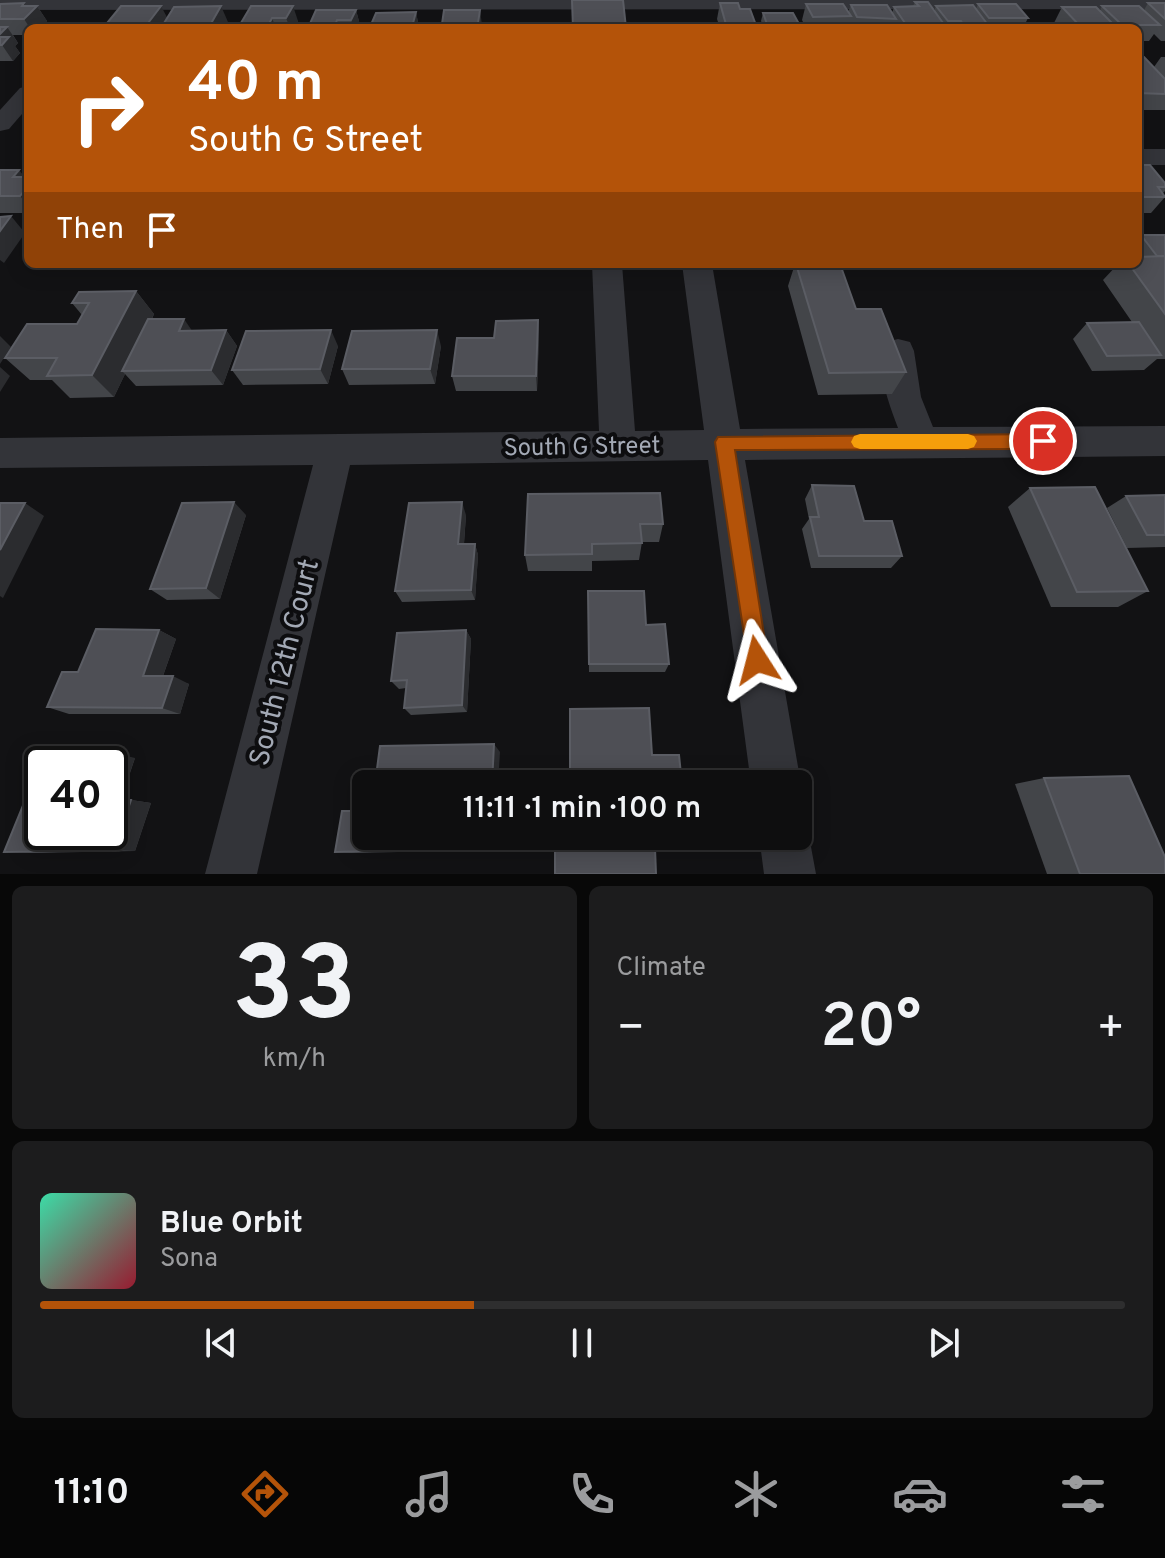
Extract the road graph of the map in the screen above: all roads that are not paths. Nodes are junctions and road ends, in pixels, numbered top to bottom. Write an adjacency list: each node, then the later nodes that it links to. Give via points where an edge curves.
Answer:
1 (109, 2): 4 (street); 5 (street); 6 (street)
2 (657, 2): 3 (street); 5 (street); 8 (street)
3 (1165, 3)
4 (0, 4)
5 (552, 4): 7 (street)
6 (90, 24)
7 (551, 24)
8 (660, 24)
9 (24, 97): 10 (street)
10 (0, 124)
11 (1142, 157): 12 (street)
12 (1165, 157)
13 (607, 268): 19 (street)
14 (698, 268): 17 (street)
15 (898, 351): 18 (street, via 904,397)
16 (1165, 441): 18 (street, South G Street)
17 (724, 442): 18 (street, South G Street); 19 (street, South G Street); 22 (street)
18 (921, 442)
19 (618, 445): 20 (street, South G Street)
20 (335, 451): 21 (street, South G Street); 24 (street, South 12th Court)
21 (0, 453)
22 (774, 770)
23 (786, 850): 25 (street)
24 (231, 874)
25 (790, 874)

